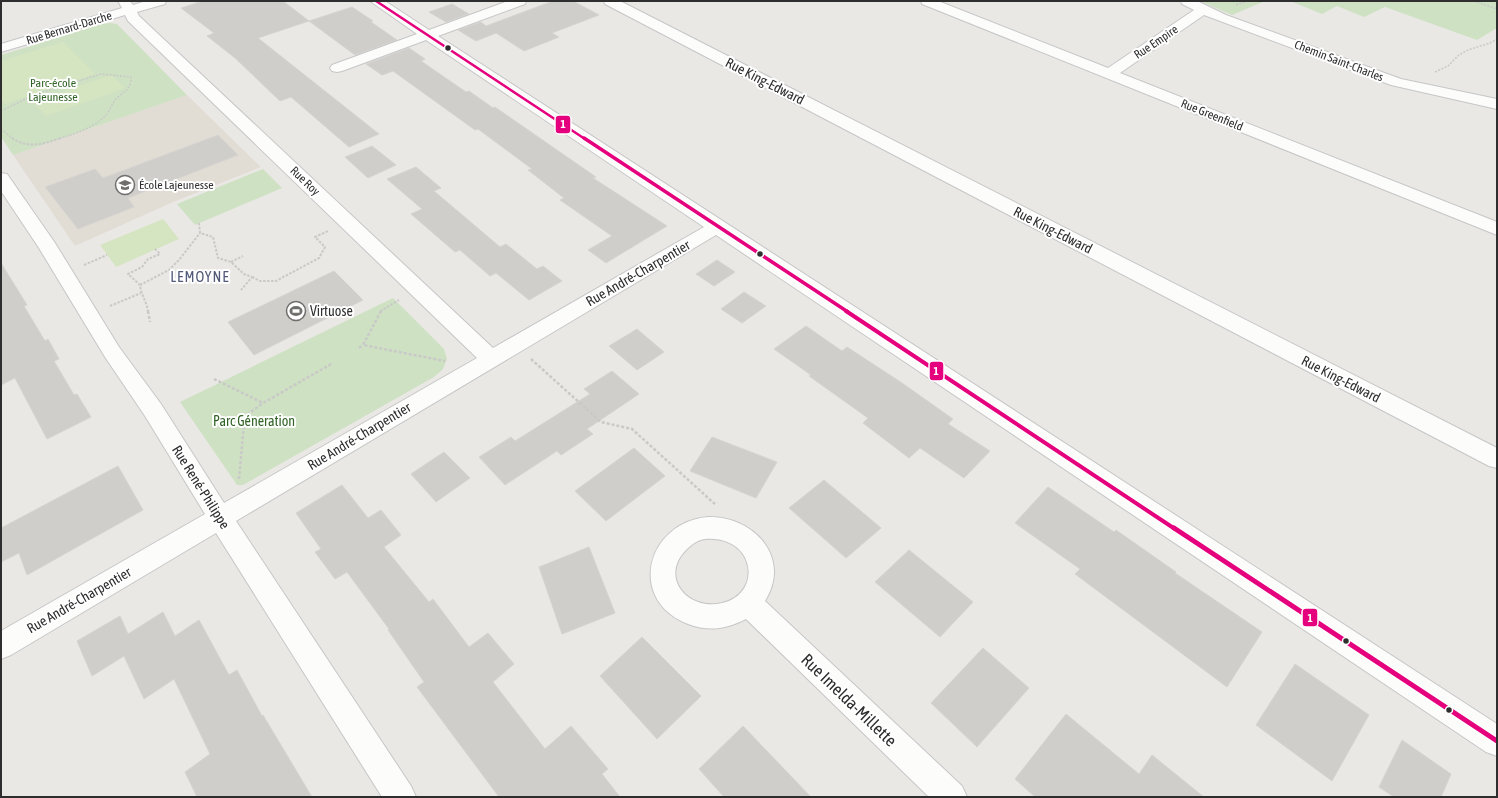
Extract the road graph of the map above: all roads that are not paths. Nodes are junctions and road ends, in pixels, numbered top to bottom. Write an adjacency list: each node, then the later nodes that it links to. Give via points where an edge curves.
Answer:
1 (160, 1): 7 (street, Rue Bernard-Darche)
2 (376, 1): 9 (street)
3 (520, 1): 9 (street)
4 (610, 1): 18 (street, Rue King-Edward)
5 (927, 1): 12 (street, Rue Greenfield)
6 (1187, 1): 8 (street, Chemin Saint-Charles)
7 (127, 6): 10 (street, Rue Bernard-Darche); 17 (street, Rue Roy, via 133,18)
8 (1202, 10): 12 (street, Rue Empire); 13 (street, Chemin Saint-Charles, via 1396,82)
9 (426, 34): 11 (street); 15 (street)
10 (1, 48)
11 (336, 68)
12 (1109, 74): 16 (street, Rue Greenfield)
13 (1497, 104)
14 (1, 178): 19 (street, Rue René-Philippe, via 48,247 121,367 153,410)
15 (717, 227): 17 (street, Rue André-Charpentier); 22 (street)
16 (1497, 229)
17 (490, 358): 19 (street, Rue André-Charpentier)
18 (1497, 459)
19 (220, 518): 21 (street, Rue André-Charpentier); 23 (street, Rue René-Philippe)
20 (748, 603): 24 (street, Rue Imelda-Millette)
21 (1, 646)
22 (1497, 741)
23 (400, 797)
24 (951, 797)

